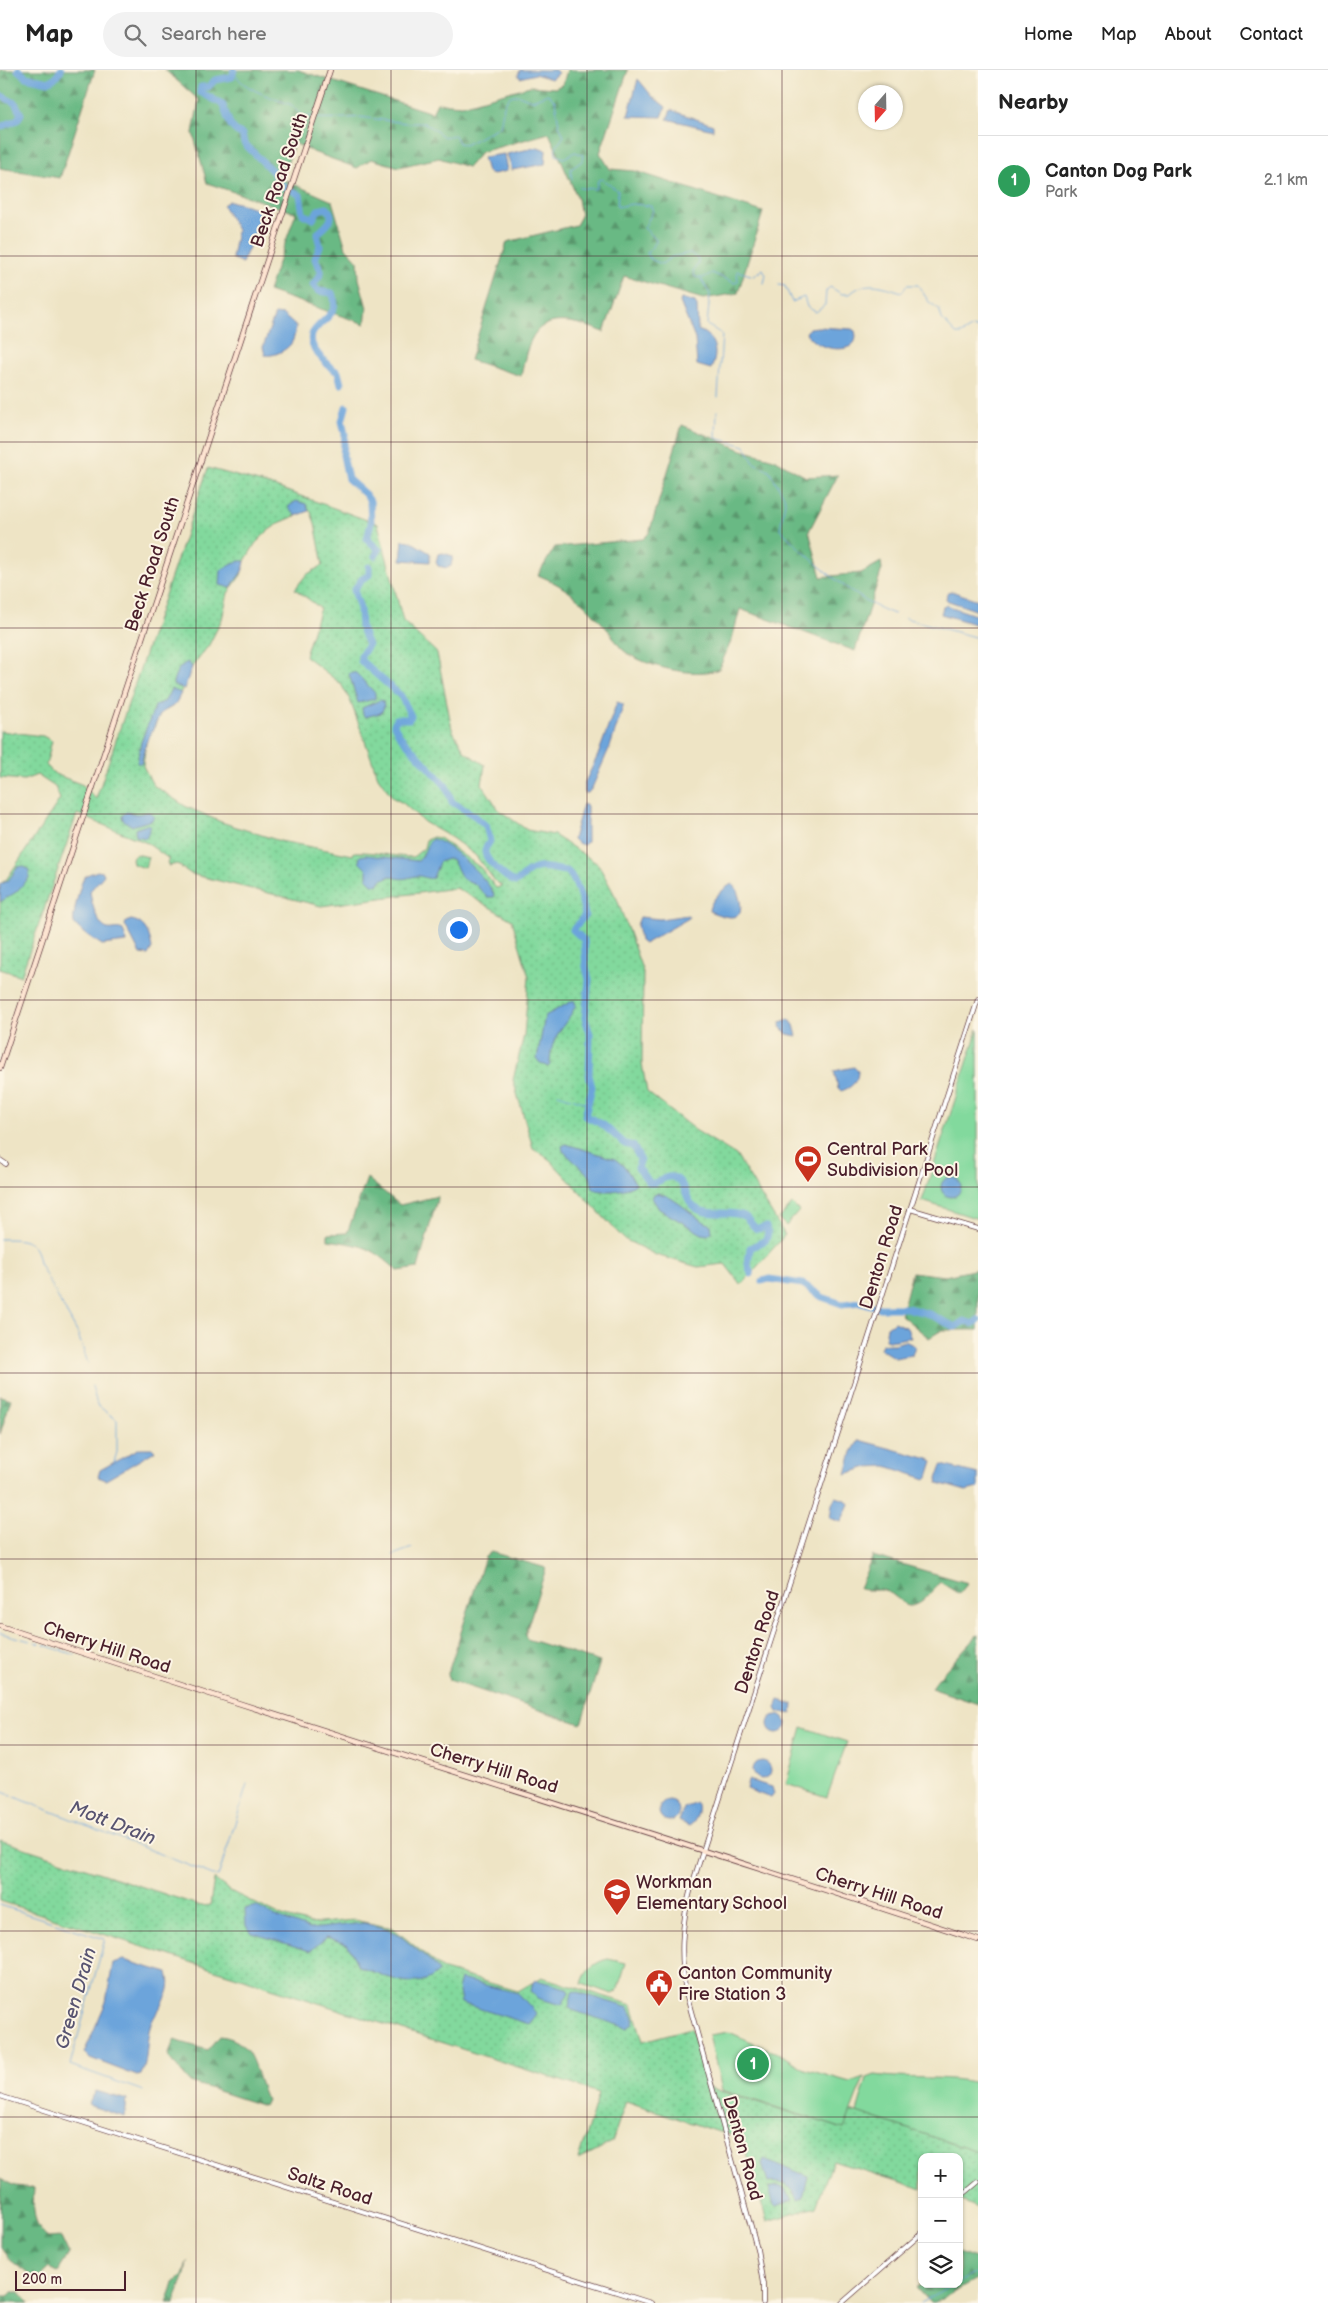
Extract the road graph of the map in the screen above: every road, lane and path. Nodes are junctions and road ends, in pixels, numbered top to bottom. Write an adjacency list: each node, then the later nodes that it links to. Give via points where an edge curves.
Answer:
1 (330, 70): 3 (main road, Beck Road South)
2 (978, 999): 4 (street, Denton Road)
3 (0, 1068)
4 (910, 1209): 5 (street); 7 (street, Denton Road)
5 (978, 1229)
6 (0, 1626): 7 (main road, Cherry Hill Road)
7 (704, 1850): 8 (main road, Cherry Hill Road); 14 (street, Denton Road, via 685,1914 682,1964 686,1992 757,2248)
8 (978, 1940)
9 (0, 2096): 13 (street, Saltz Road)
10 (978, 2182): 11 (street)
11 (963, 2195)
12 (918, 2236): 15 (street)
13 (651, 2303)
14 (763, 2303)
15 (842, 2303)

